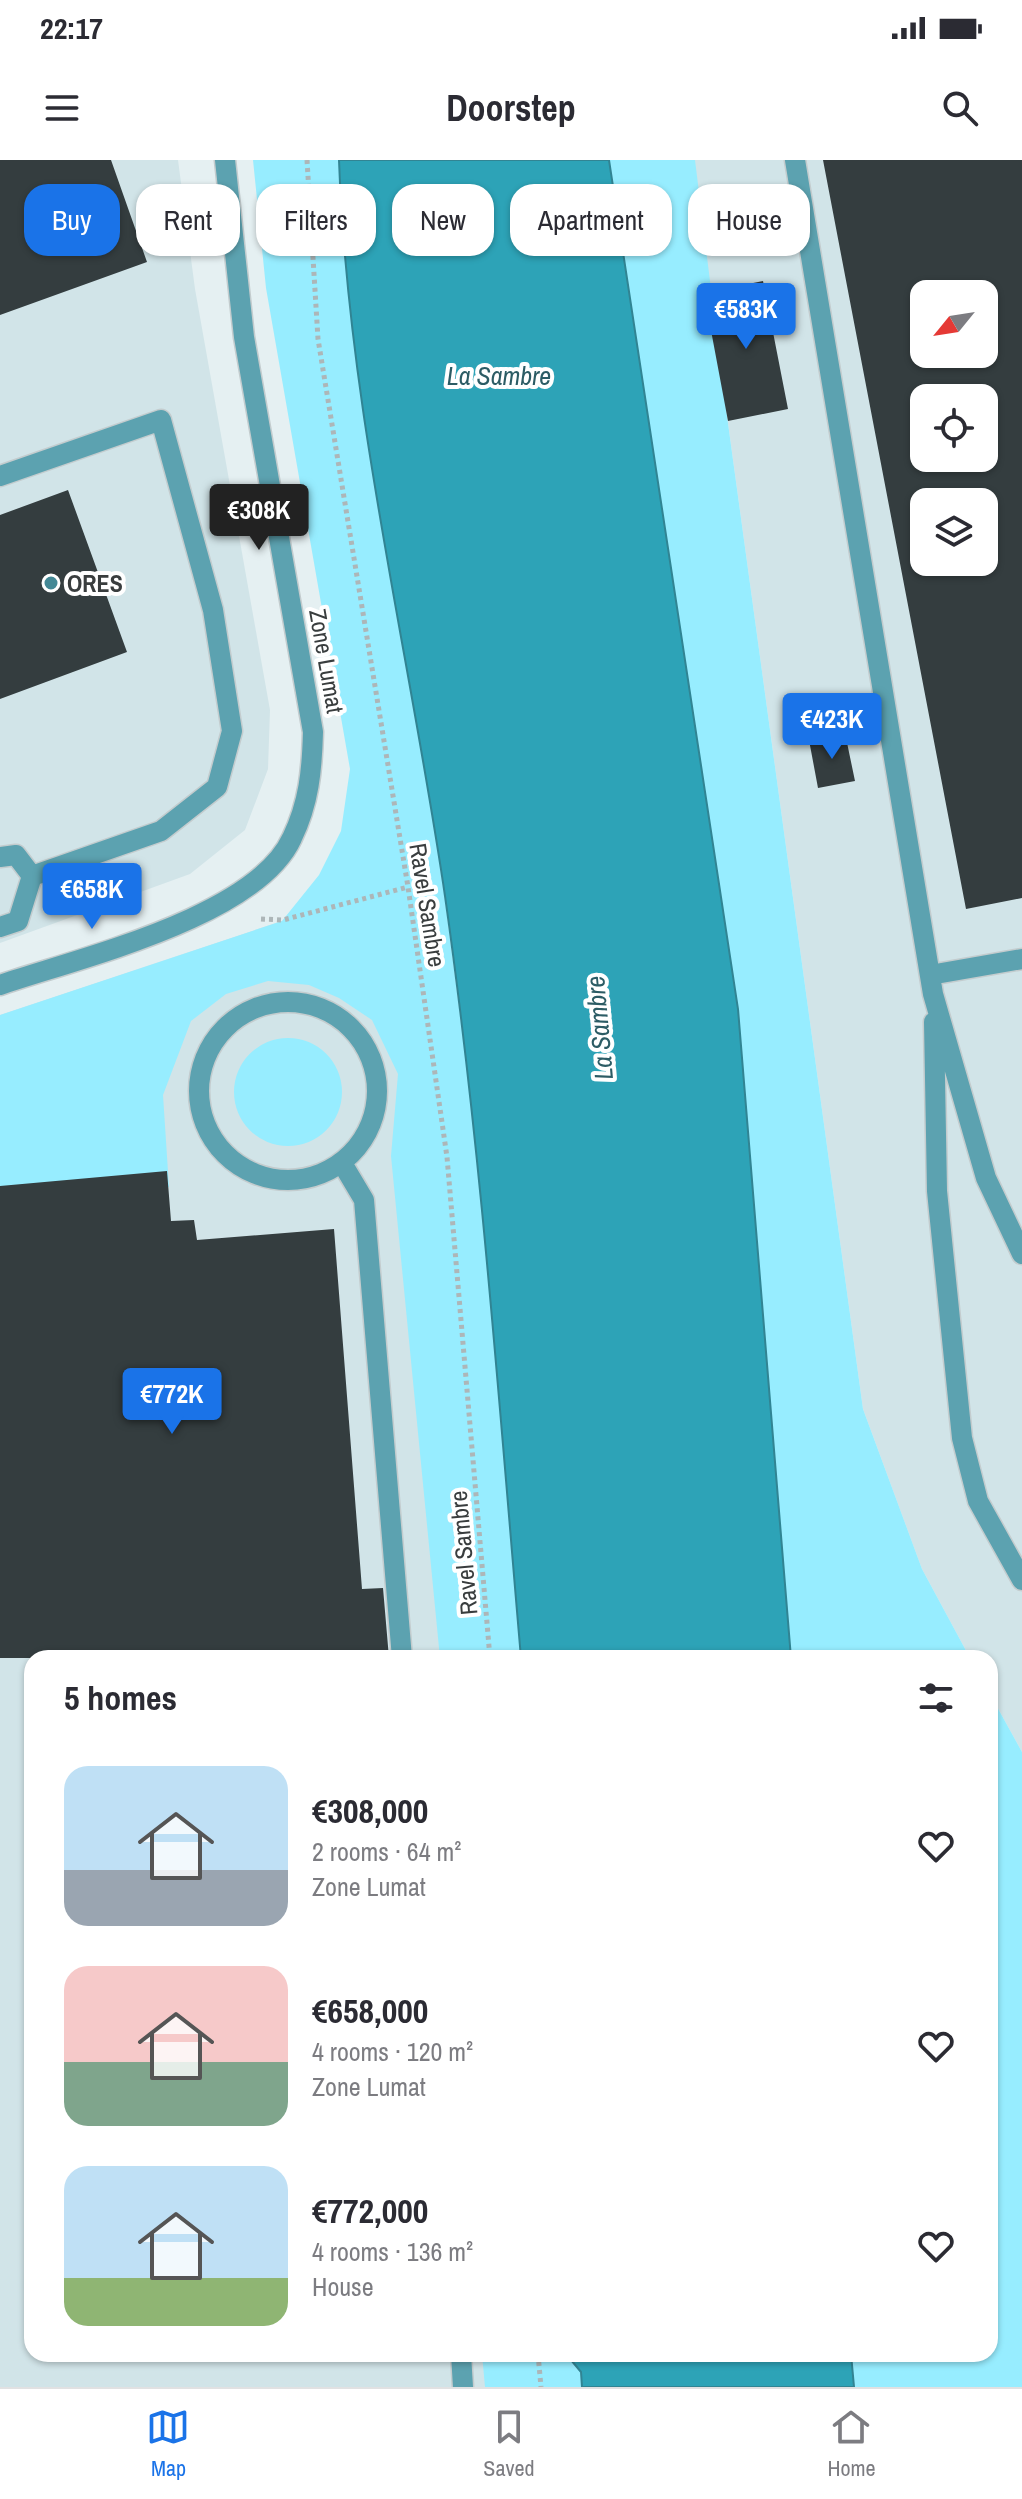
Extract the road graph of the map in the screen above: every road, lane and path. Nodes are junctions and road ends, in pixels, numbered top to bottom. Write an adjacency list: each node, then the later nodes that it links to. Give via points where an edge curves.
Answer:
1 (225, 160): 12 (street, Zone Lumat, via 244,337 313,732 311,787 291,841 258,882 198,917)
2 (307, 160): 7 (path, Ravel Sambre, via 318,339)
3 (795, 160): 11 (street)
4 (0, 476): 6 (street, via 161,420 213,610 232,731 217,787 161,831)
5 (0, 857): 6 (street, via 16,855)
6 (32, 876): 9 (street, via 18,921)
7 (408, 887): 8 (path, via 283,920); 17 (path, Ravel Sambre, via 447,1157)
8 (254, 919)
9 (0, 927)
10 (1022, 959): 11 (street)
11 (932, 984): 14 (street, via 986,1178); 15 (street, via 937,1191 962,1438 978,1501)
12 (0, 985)
13 (342, 1163): 13 (street, via 317,1176 288,1180 259,1175 234,1161 214,1140 202,1115 199,1086 206,1056 221,1031 244,1012 273,1002 303,1002 331,1012 355,1031 371,1056 378,1085 375,1115 362,1142); 16 (street, via 364,1200)
14 (1022, 1254)
15 (1022, 1580)
16 (401, 1650)
17 (489, 1650)
18 (461, 2362): 20 (street)
19 (539, 2362): 21 (path)
20 (463, 2387)
21 (541, 2387)

